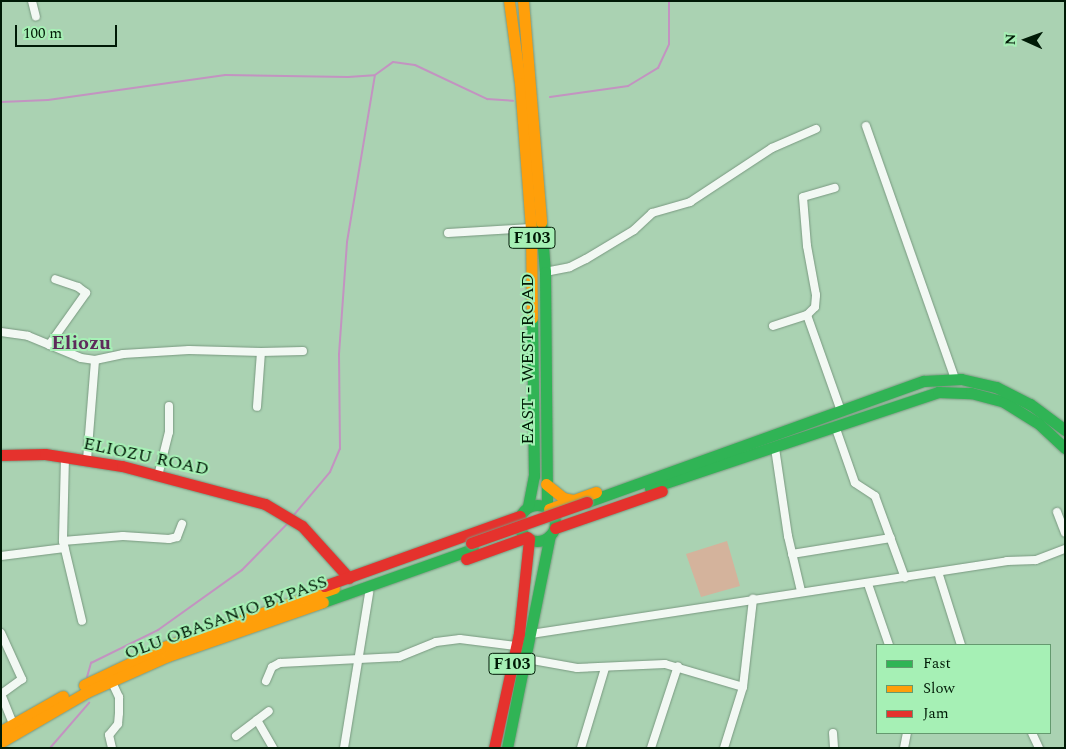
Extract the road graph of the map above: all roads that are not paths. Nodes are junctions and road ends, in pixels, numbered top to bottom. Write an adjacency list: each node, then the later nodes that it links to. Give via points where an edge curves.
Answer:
1 (32, 1): 4 (street)
2 (509, 1): 8 (main road, EAST - WEST ROAD / F103, via 520,83)
3 (523, 1): 10 (main road, EAST - WEST ROAD / F103)
4 (36, 17)
5 (866, 126): 19 (street)
6 (816, 130): 10 (street, via 772,148 690,202 652,213 634,230 586,259)
7 (835, 188): 12 (street, via 803,197 816,295 815,308)
8 (532, 228): 9 (street); 34 (main road, EAST - WEST ROAD / F103, via 534,476)
9 (448, 233)
10 (545, 272): 32 (main road, EAST - WEST ROAD / F103)
11 (55, 279): 15 (street, via 86,293)
12 (807, 315): 13 (street); 22 (street)
13 (773, 326)
14 (1, 332): 15 (street, via 28,336)
15 (49, 345): 18 (street)
16 (303, 351): 17 (street)
17 (261, 352): 18 (street, via 189,350 123,354); 21 (street)
18 (95, 360): 30 (street)
19 (955, 379): 22 (main road, via 924,382); 24 (main road, via 1012,393)
20 (169, 406): 31 (street, via 169,432)
21 (257, 407)
22 (841, 411): 25 (main road)
23 (835, 426): 25 (main road); 27 (main road, via 921,396 971,392 1020,411); 42 (street, via 855,483 875,496)
24 (1065, 430)
25 (786, 436): 26 (main road); 33 (main road, via 721,449); 55 (main road, OLU OBASANJO BYPASS)
26 (775, 448): 39 (main road, via 727,469); 45 (street)
27 (1065, 448)
28 (1, 455): 29 (main road, ELIOZU ROAD)
29 (65, 456): 30 (main road, ELIOZU ROAD); 43 (street)
30 (87, 460): 31 (main road, ELIOZU ROAD)
31 (158, 476): 48 (main road, ELIOZU ROAD, via 280,511 302,526)
32 (546, 484): 33 (main road, via 564,498); 35 (main road, EAST - WEST ROAD / F103)
33 (573, 500): 35 (main road)
34 (528, 506): 35 (main road); 37 (main road, F103)
35 (548, 508): 39 (main road, F103, via 554,516)
36 (1057, 512): 40 (street)
37 (520, 516): 41 (main road, F103, via 521,530); 48 (main road)
38 (182, 524): 43 (street, via 177,537 169,539 123,536)
39 (552, 531): 41 (main road, via 540,540); 57 (main road, F103, via 542,564)
40 (1065, 533)
41 (528, 538): 52 (main road); 60 (main road, F103, via 527,580)
42 (891, 538): 45 (street); 49 (street)
43 (63, 545): 46 (street); 54 (street)
44 (1065, 549): 47 (street, via 1036,560 1007,561)
45 (792, 554): 51 (street)
46 (1, 556)
47 (938, 572): 49 (street); 59 (street)
48 (349, 578): 55 (main road)
49 (905, 578): 50 (street)
50 (868, 584): 51 (street); 58 (street)
51 (801, 591): 53 (street)
52 (369, 592): 55 (main road, via 299,616); 62 (street)
53 (753, 599): 57 (street); 67 (street)
54 (82, 621)
55 (239, 624): 65 (main road, OLU OBASANJO BYPASS); 70 (main road, via 136,659)
56 (1, 633): 70 (street, via 22,679 1,694)
57 (531, 634): 61 (main road, F103)
58 (889, 644)
59 (961, 644)
60 (516, 646): 62 (street, via 460,639 436,642 399,657); 80 (main road, F103)
61 (527, 659): 64 (street, via 577,668); 81 (main road, F103)
62 (358, 662): 66 (street, via 280,663 272,667); 79 (street)
63 (678, 666): 64 (street); 67 (street); 83 (street)
64 (605, 668): 82 (street)
65 (111, 680): 76 (main road, OLU OBASANJO BYPASS); 77 (street, via 119,697 118,724 110,735)
66 (266, 681)
67 (743, 687): 84 (street)
68 (269, 711): 69 (street)
69 (257, 720): 75 (street); 78 (street)
70 (13, 724): 71 (main road)
71 (1, 731)
72 (833, 733): 85 (street)
73 (907, 734): 86 (street)
74 (1032, 734): 87 (street)
75 (236, 736)
76 (1, 742)
77 (112, 748)
78 (273, 748)
79 (344, 748)
80 (494, 748)
81 (507, 748)
82 (581, 748)
83 (651, 748)
84 (724, 748)
85 (834, 748)
86 (904, 748)
87 (1039, 748)

